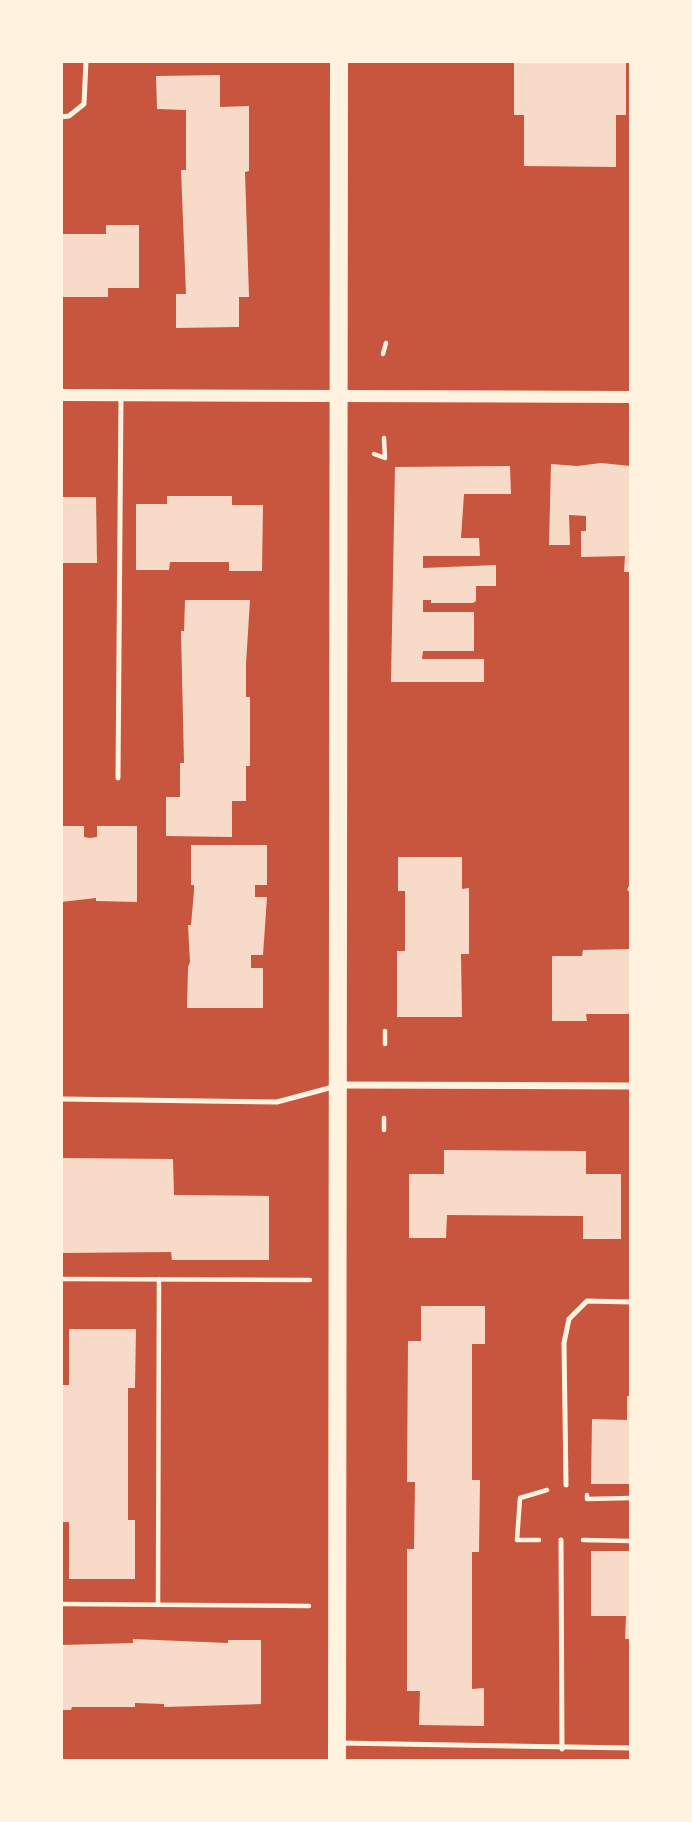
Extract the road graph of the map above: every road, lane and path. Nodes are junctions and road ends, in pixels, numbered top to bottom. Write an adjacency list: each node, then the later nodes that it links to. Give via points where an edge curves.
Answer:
1 (86, 61): 3 (lane, via 84,104)
2 (339, 61): 8 (main road)
3 (61, 117)
4 (386, 343): 5 (path)
5 (383, 354)
6 (61, 395): 7 (street)
7 (121, 396): 8 (street); 12 (lane)
8 (339, 396): 9 (street); 15 (main road)
9 (631, 397)
10 (384, 438): 11 (path, via 385,458)
11 (374, 454)
12 (118, 778)
13 (385, 1031): 14 (path)
14 (385, 1044)
15 (339, 1085): 16 (street); 17 (lane, via 277,1102); 22 (main road)
16 (631, 1086)
17 (61, 1099)
18 (384, 1118): 19 (path)
19 (384, 1130)
20 (61, 1279): 21 (path)
21 (159, 1279): 22 (path); 30 (path)
22 (339, 1280): 31 (main road)
23 (631, 1302): 24 (lane, via 587,1301 569,1319 564,1343)
24 (566, 1485): 26 (path, via 586,1485 587,1499)
25 (520, 1498): 27 (path, via 517,1540)
26 (631, 1499)
27 (561, 1540): 28 (path); 33 (lane)
28 (631, 1541)
29 (61, 1604): 30 (path)
30 (158, 1605): 31 (path)
31 (338, 1606): 34 (main road)
32 (631, 1748): 33 (lane)
33 (562, 1749): 34 (lane)
34 (337, 1752)

